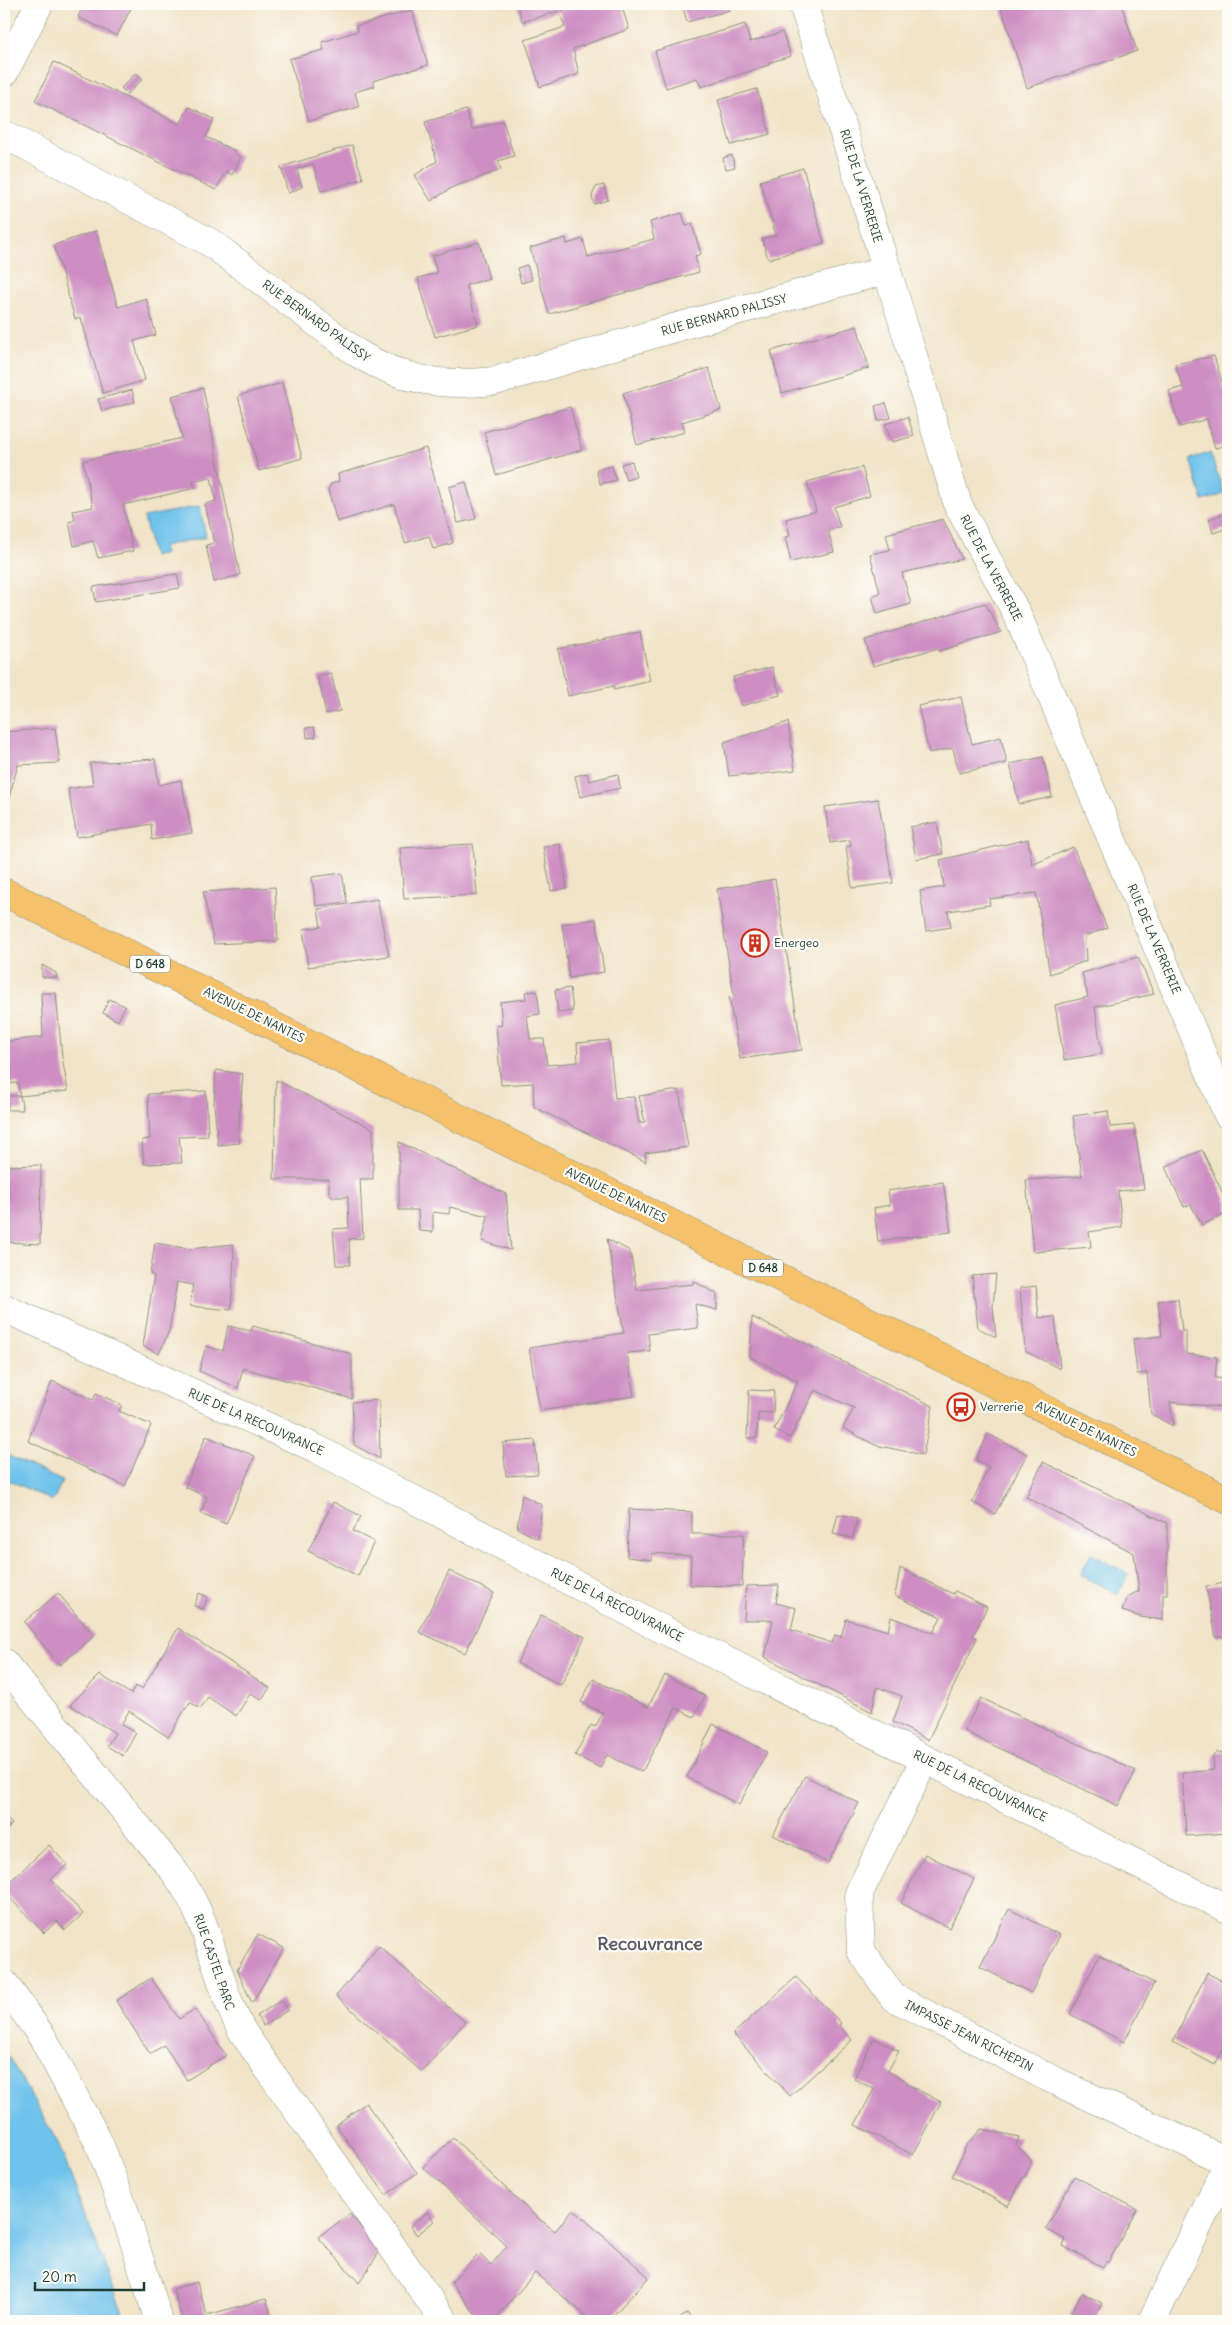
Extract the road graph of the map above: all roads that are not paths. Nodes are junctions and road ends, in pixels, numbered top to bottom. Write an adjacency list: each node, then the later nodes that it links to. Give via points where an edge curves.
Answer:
1 (39, 4): 3 (street)
2 (803, 4): 5 (street, RUE DE LA VERRERIE)
3 (4, 73)
4 (4, 134): 5 (street, RUE BERNARD PALISSY, via 211,243 380,367 442,384 495,381)
5 (887, 270): 7 (street, RUE DE LA VERRERIE, via 958,505 1017,614)
6 (4, 892): 9 (main road, AVENUE DE NANTES / D 648)
7 (1228, 1115)
8 (4, 1308): 11 (street, RUE DE LA RECOUVRANCE, via 315,1448 658,1627)
9 (1228, 1500)
10 (4, 1663): 16 (street, RUE CASTEL PARC, via 174,1871 191,1898 232,2014 244,2034)
11 (925, 1758): 12 (street, RUE DE LA RECOUVRANCE); 14 (street, IMPASSE JEAN RICHEPIN, via 859,1893 861,1951 893,1997 1049,2078)
12 (1228, 1909)
13 (4, 1983): 15 (street, via 43,2038 98,2143 124,2210)
14 (1228, 2163): 17 (street, IMPASSE JEAN RICHEPIN)
15 (159, 2321)
16 (444, 2321)
17 (1152, 2321)

